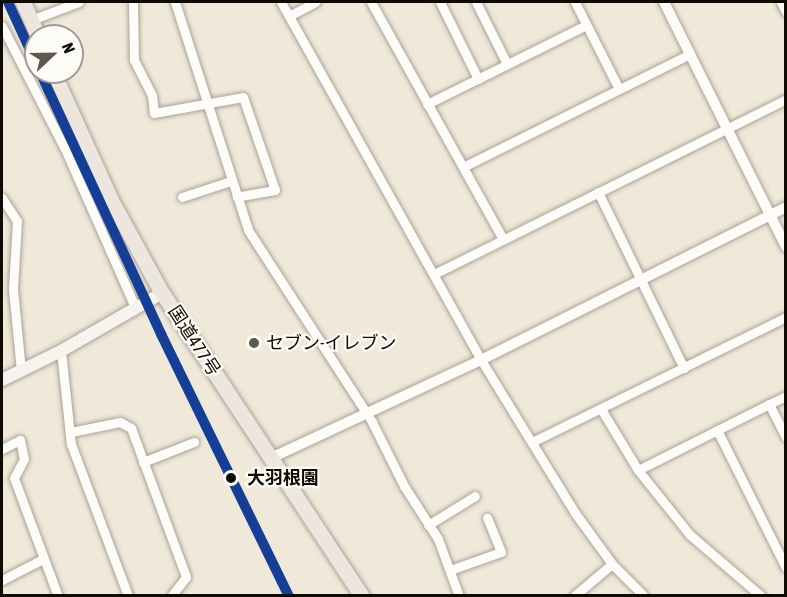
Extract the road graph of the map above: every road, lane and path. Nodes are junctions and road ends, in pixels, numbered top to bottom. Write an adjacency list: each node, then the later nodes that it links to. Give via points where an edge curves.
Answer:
1 (23, 2): 15 (highway)
2 (79, 2): 15 (street)
3 (133, 2): 25 (street, via 134,60 153,95 154,113)
4 (175, 2): 25 (street)
5 (282, 2): 14 (street)
6 (315, 2): 14 (street)
7 (371, 2): 26 (street)
8 (440, 2): 21 (street)
9 (476, 2): 20 (street)
10 (575, 2): 17 (street)
11 (664, 2): 19 (street)
12 (780, 2): 13 (street)
13 (786, 12)
14 (289, 16): 38 (street)
15 (31, 20): 16 (highway)
16 (33, 24)
17 (586, 25): 20 (street); 23 (street)
18 (2, 26): 43 (street, via 65,149)
19 (690, 54): 23 (street); 27 (street)
20 (507, 64): 21 (street)
21 (478, 79): 26 (street)
22 (58, 84): 42 (highway, 国道477号, via 111,200)
23 (619, 89): 28 (street)
24 (786, 99): 27 (street)
25 (205, 104): 29 (street); 32 (street, via 243,97 275,190)
26 (427, 104): 28 (street)
27 (726, 128): 30 (street); 35 (street)
28 (463, 167): 36 (street)
29 (231, 181): 31 (street); 32 (street)
30 (598, 192): 36 (street); 39 (street)
31 (182, 196)
32 (237, 197): 53 (street, via 254,241)
33 (2, 198): 40 (street, via 17,220)
34 (786, 207): 35 (street)
35 (770, 215): 37 (street); 39 (street)
36 (503, 239): 38 (street)
37 (786, 247)
38 (434, 274): 46 (street)
39 (641, 280): 46 (street); 47 (street)
40 (13, 289): 41 (street); 48 (street)
41 (2, 291)
42 (162, 293): 43 (main road); 60 (highway, 国道477号)
43 (135, 307): 45 (main road)
44 (786, 317): 47 (street)
45 (61, 351): 48 (main road); 55 (street)
46 (481, 360): 53 (street); 58 (street)
47 (684, 368): 52 (street)
48 (21, 370): 49 (main road)
49 (2, 380)
50 (786, 396): 51 (street)
51 (769, 404): 54 (street); 56 (street)
52 (601, 409): 58 (street); 62 (street)
53 (364, 412): 60 (street); 65 (street)
54 (717, 430): 62 (street); 68 (street)
55 (71, 432): 61 (street, via 120,422 131,428); 72 (street, via 71,444)
56 (786, 437)
57 (194, 442): 61 (street)
58 (532, 442): 67 (street)
59 (2, 449): 66 (street, via 20,440 24,459 14,478)
60 (271, 458): 74 (highway, 国道477号)
61 (143, 462): 73 (street, via 186,578)
62 (638, 470): 78 (street, via 690,535)
63 (475, 496): 65 (street)
64 (487, 518): 69 (street, via 501,552)
65 (428, 525): 69 (street)
66 (43, 559): 70 (street); 71 (street)
67 (612, 564): 76 (street); 77 (street)
68 (786, 568)
69 (450, 570): 75 (street)
70 (2, 580)
71 (58, 596)
72 (128, 596)
73 (171, 596)
74 (362, 596)
75 (459, 596)
76 (574, 596)
77 (644, 596)
78 (761, 596)

